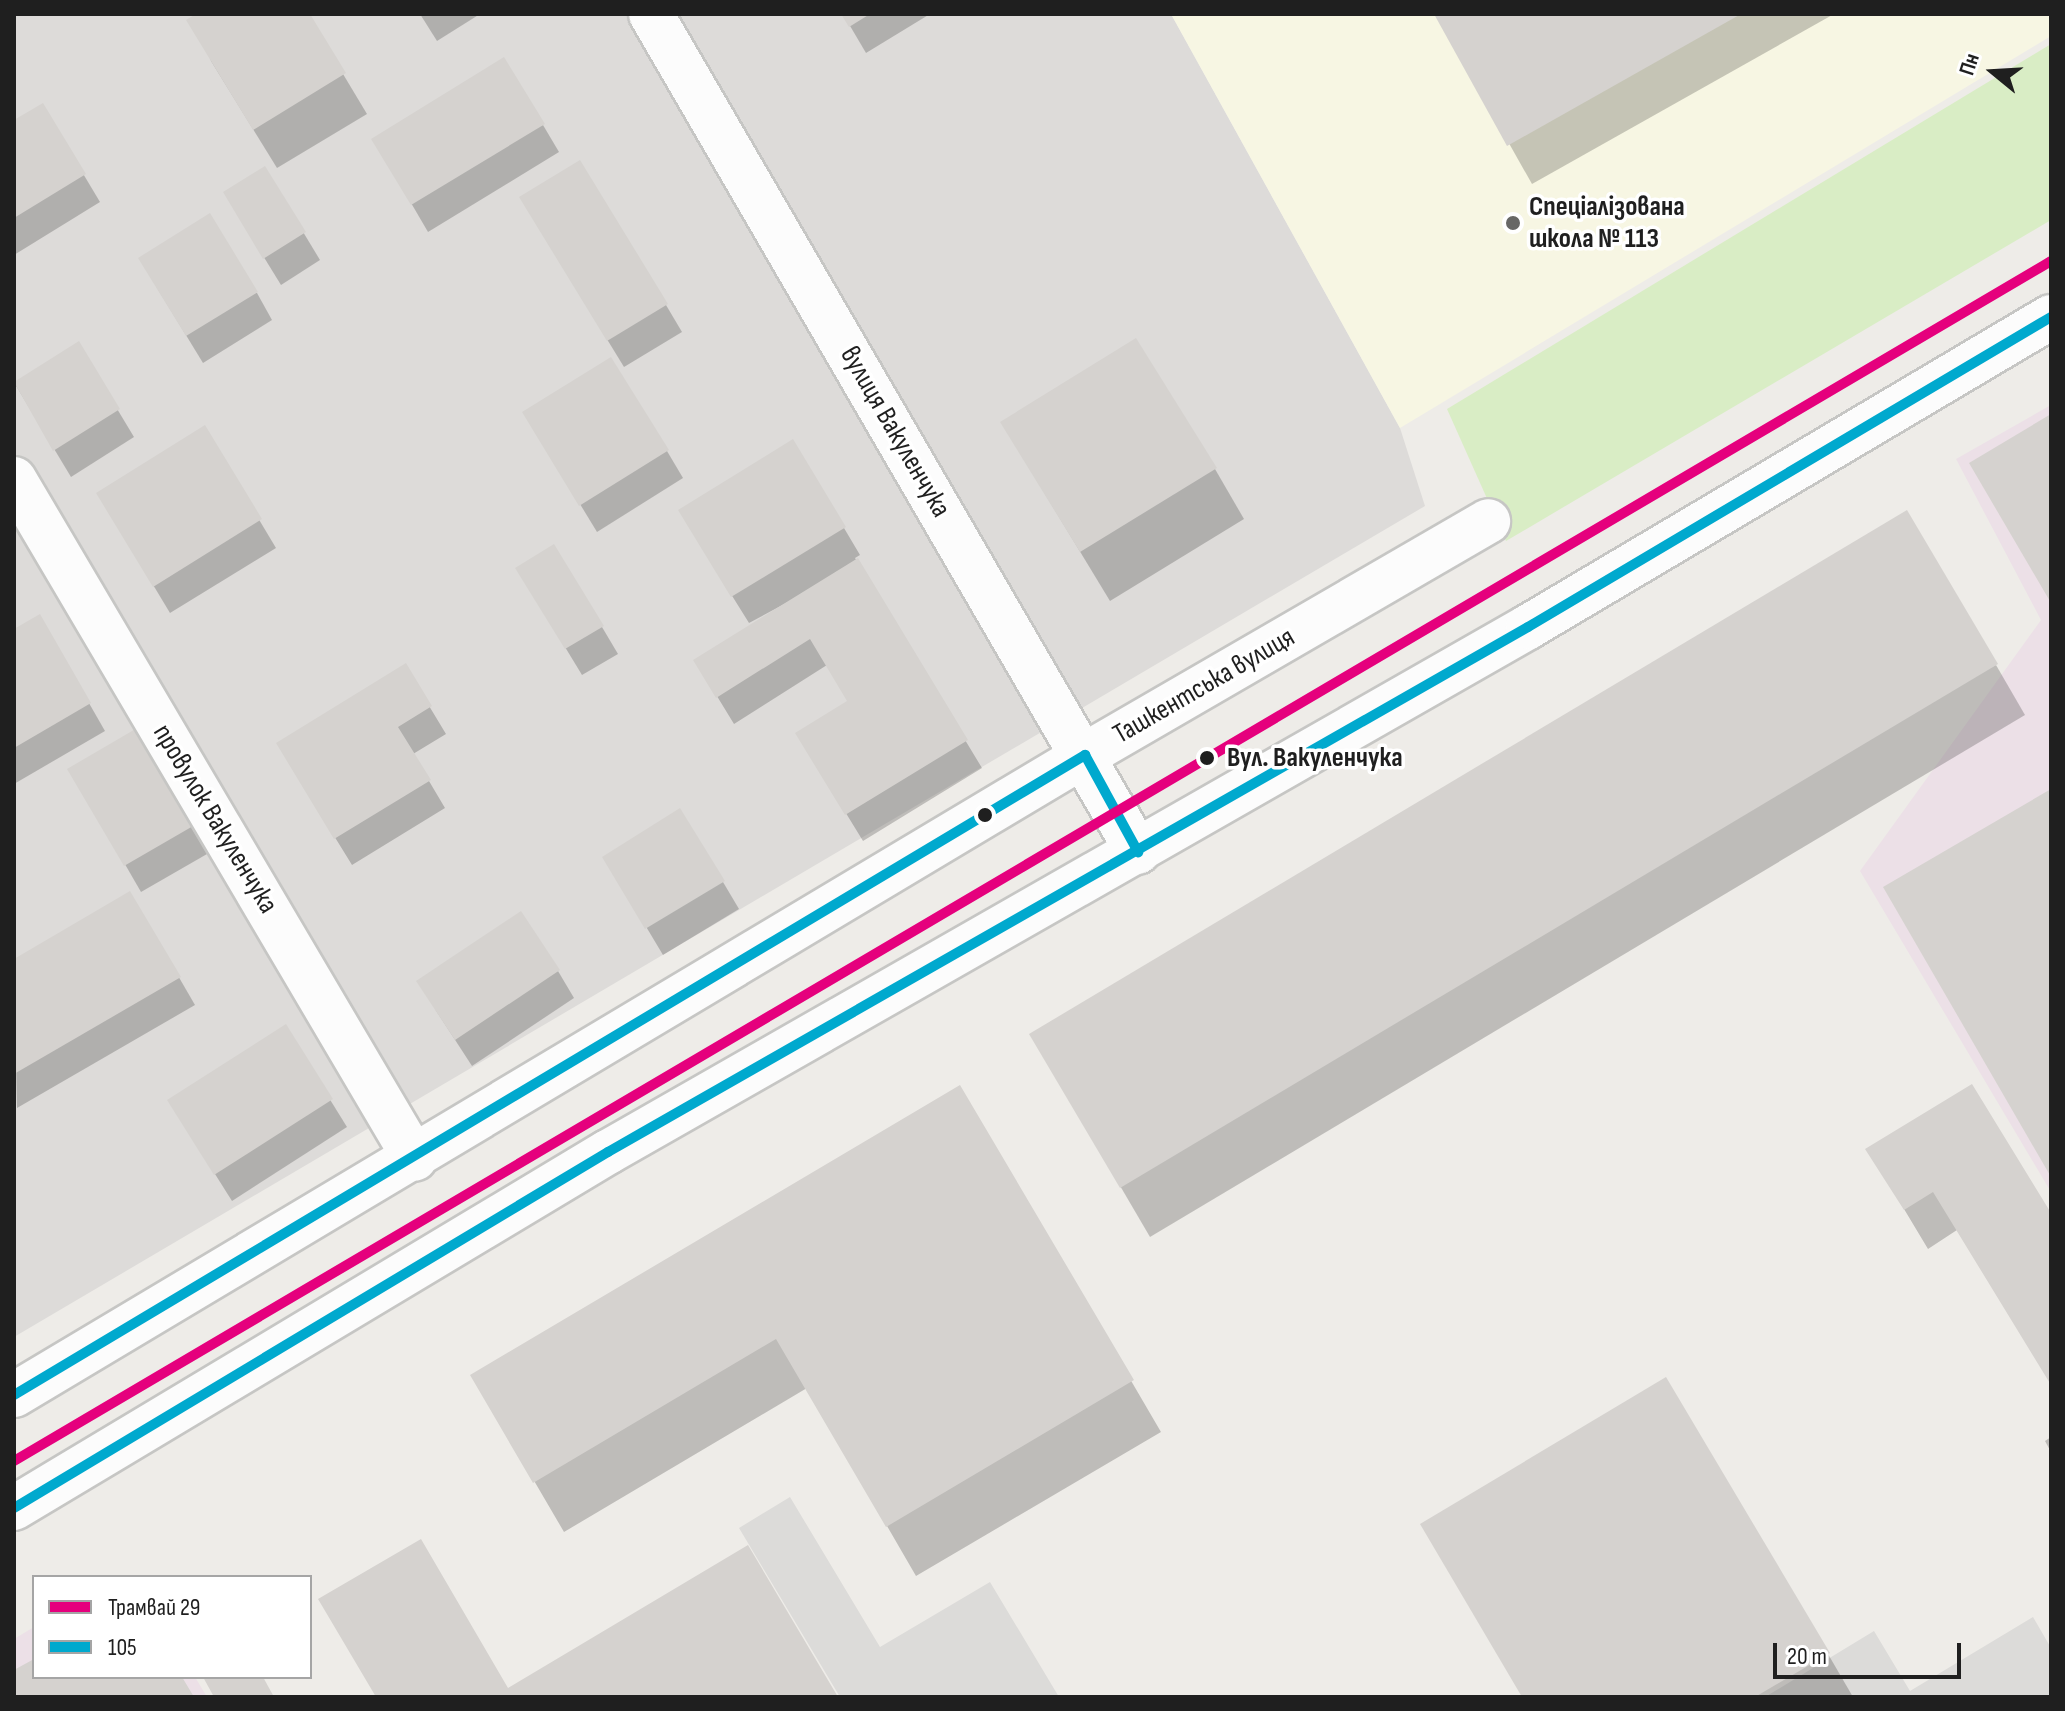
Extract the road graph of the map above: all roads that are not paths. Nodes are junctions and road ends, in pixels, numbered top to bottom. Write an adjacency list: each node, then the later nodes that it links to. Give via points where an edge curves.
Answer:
1 (651, 14): 5 (street, вулиця Вакуленчука)
2 (2051, 317): 6 (street)
3 (14, 479): 7 (street, провулок Вакуленчука)
4 (1488, 521): 5 (street, Ташкентська вулиця)
5 (1085, 755): 6 (street, вулиця Вакуленчука); 7 (street, Ташкентська вулиця)
6 (1138, 852): 9 (street, via 608,1152)
7 (415, 1159): 8 (street, Ташкентська вулиця)
8 (14, 1395)
9 (14, 1508)

